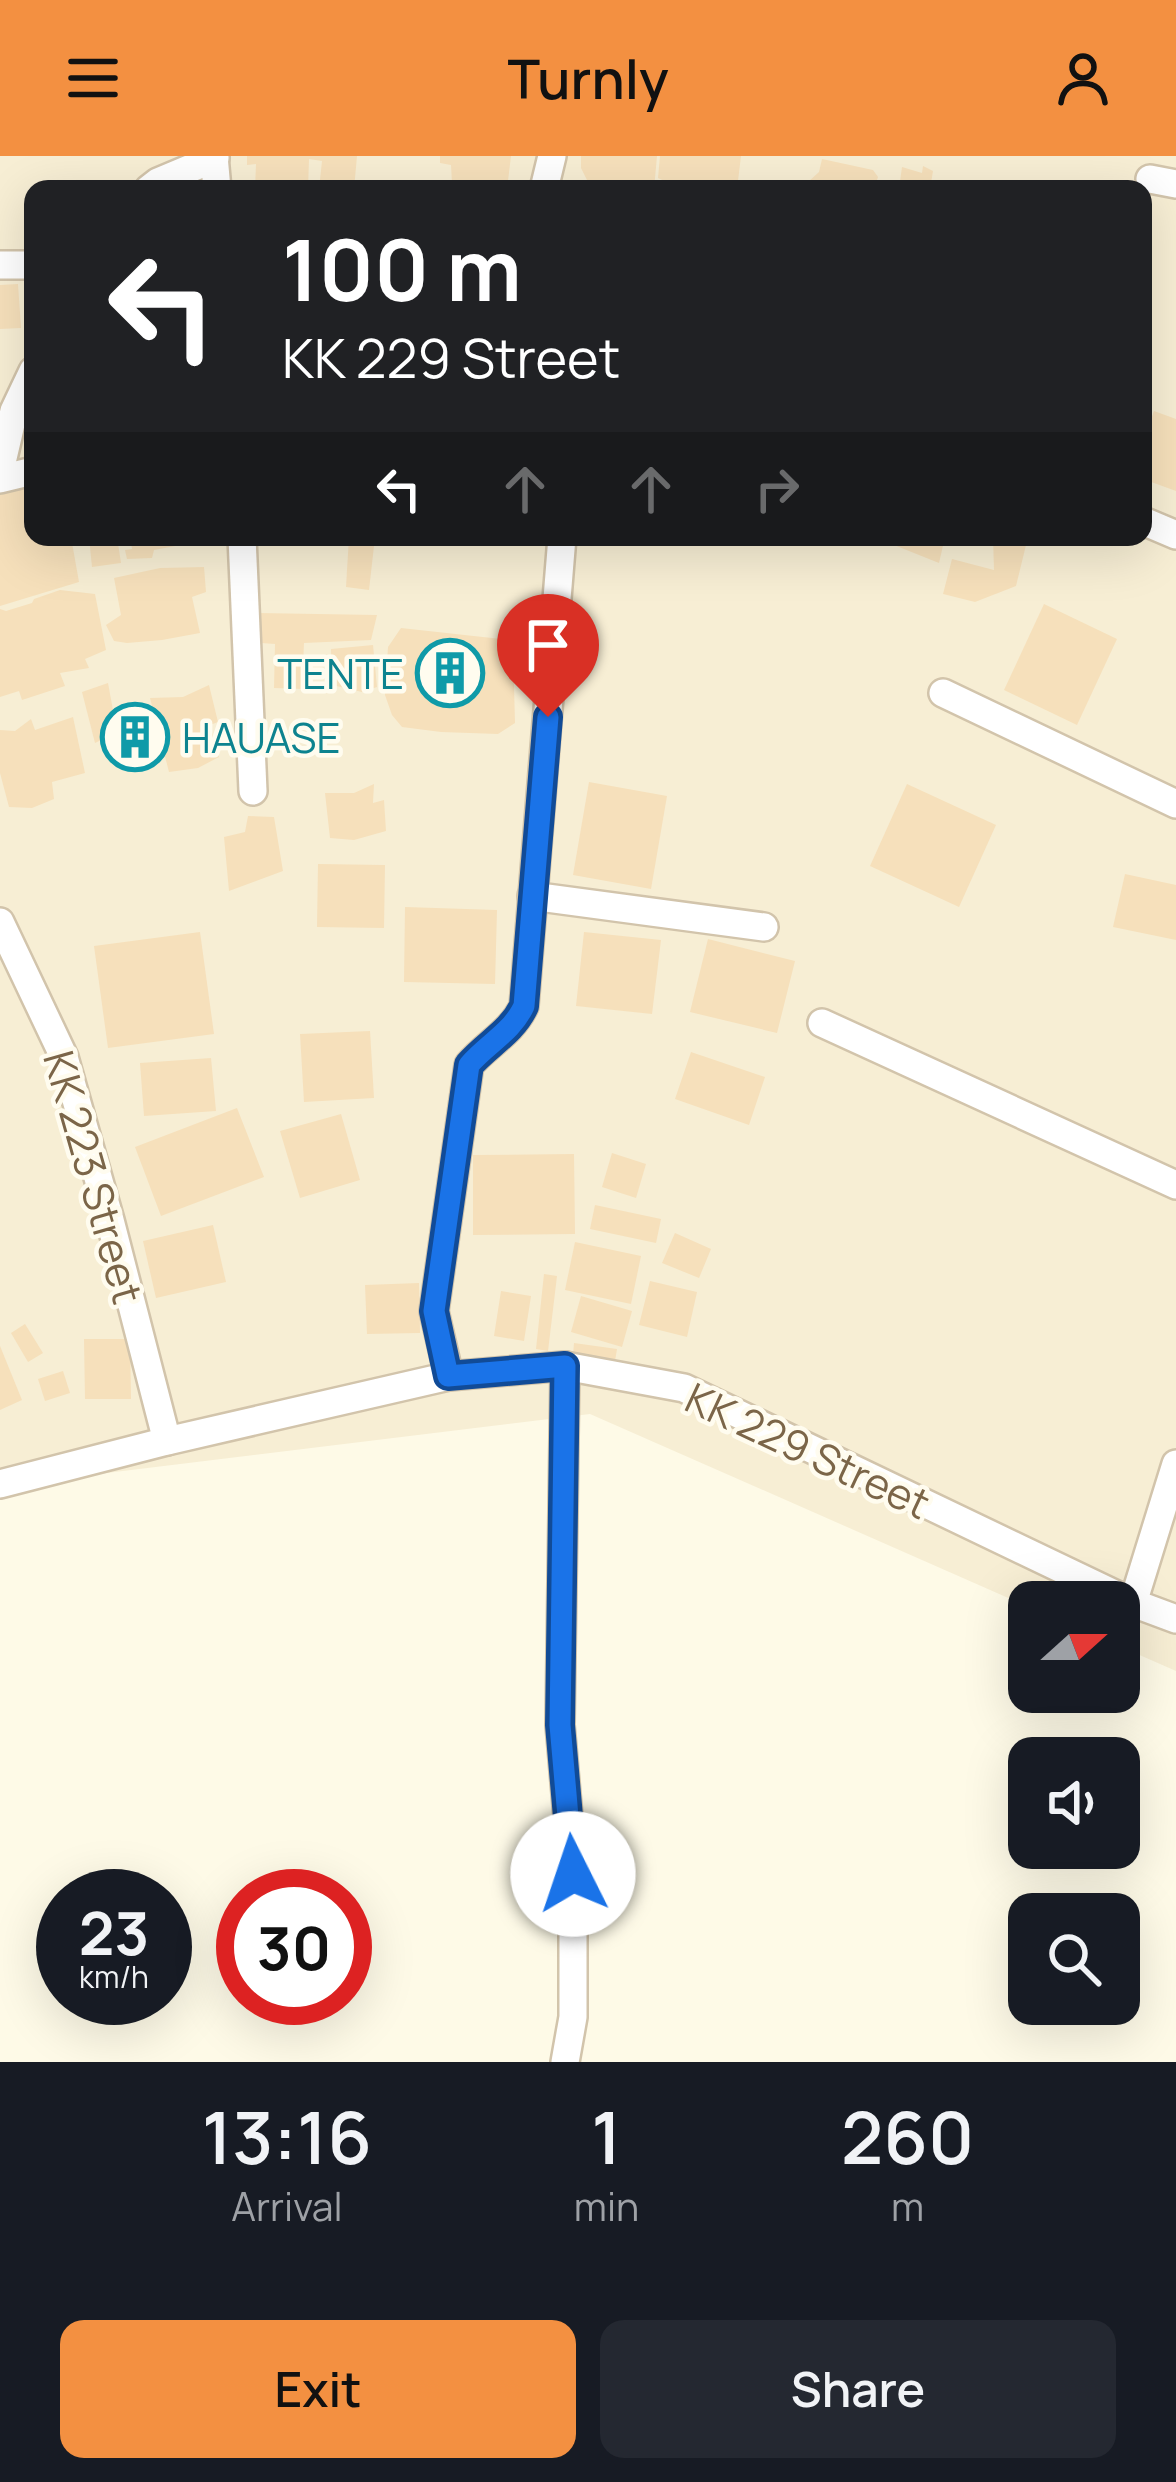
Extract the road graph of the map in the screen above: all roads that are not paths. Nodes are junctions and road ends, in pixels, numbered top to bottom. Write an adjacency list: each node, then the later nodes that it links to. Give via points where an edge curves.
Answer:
1 (215, 157): 2 (street)
2 (163, 180)
3 (24, 390): 4 (street)
4 (0, 475)
5 (242, 546): 8 (street)
6 (561, 546): 10 (street)
7 (943, 693): 9 (street)
8 (253, 791)
9 (1176, 804)
10 (532, 896): 12 (street); 16 (street, via 524,1006 469,1065 434,1311)
11 (0, 922): 17 (street, KK 223 Street, via 64,1057)
12 (764, 928)
13 (822, 1023): 14 (street)
14 (1176, 1185)
15 (565, 1366): 16 (street, KK 229 Street); 20 (street, KK 229 Street, via 684,1388); 24 (street, via 560,1725 573,1874)
16 (448, 1376): 17 (street, KK 229 Street)
17 (166, 1441): 19 (street, KK 229 Street)
18 (1176, 1464): 21 (street)
19 (0, 1484)
20 (1085, 1581)
21 (1140, 1581)
22 (1140, 1606): 23 (street, KK 229 Street)
23 (1176, 1619)
24 (566, 2062)

